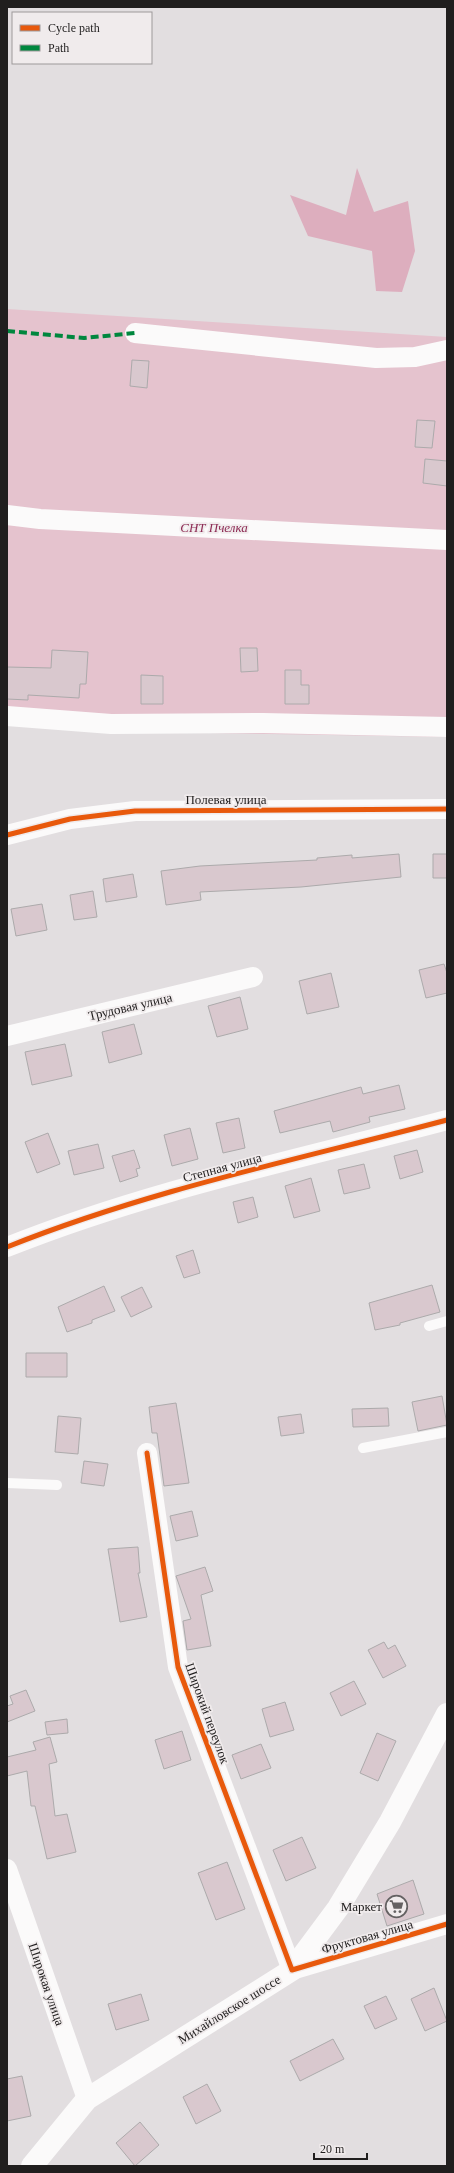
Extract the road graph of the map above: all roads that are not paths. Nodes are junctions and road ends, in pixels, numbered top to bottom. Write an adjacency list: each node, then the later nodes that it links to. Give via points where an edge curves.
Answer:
1 (135, 333): 2 (street, via 376,358 415,358)
2 (447, 350)
3 (7, 515): 4 (street, via 40,519)
4 (447, 540)
5 (7, 716): 6 (street, via 111,724 263,723)
6 (447, 727)
7 (447, 809): 8 (street, Полевая улица, via 135,811 70,819)
8 (7, 835)
9 (253, 977): 10 (street, Трудовая улица)
10 (7, 1036)
11 (447, 1120): 12 (street, Степная улица, via 138,1201)
12 (7, 1247)
13 (447, 1321): 14 (lane)
14 (430, 1326)
15 (447, 1432): 16 (lane)
16 (363, 1448)
17 (147, 1453): 23 (street, Широкий переулок, via 178,1667)
18 (7, 1483): 19 (lane)
19 (57, 1485)
20 (447, 1714): 23 (main road, Михайловское шоссе, via 390,1822 342,1902)
21 (7, 1869): 24 (street, Широкая улица)
22 (447, 1924): 23 (street, Фруктовая улица)
23 (292, 1970): 24 (main road, Михайловское шоссе)
24 (87, 2099): 25 (main road, Михайловское шоссе)
25 (32, 2166)

